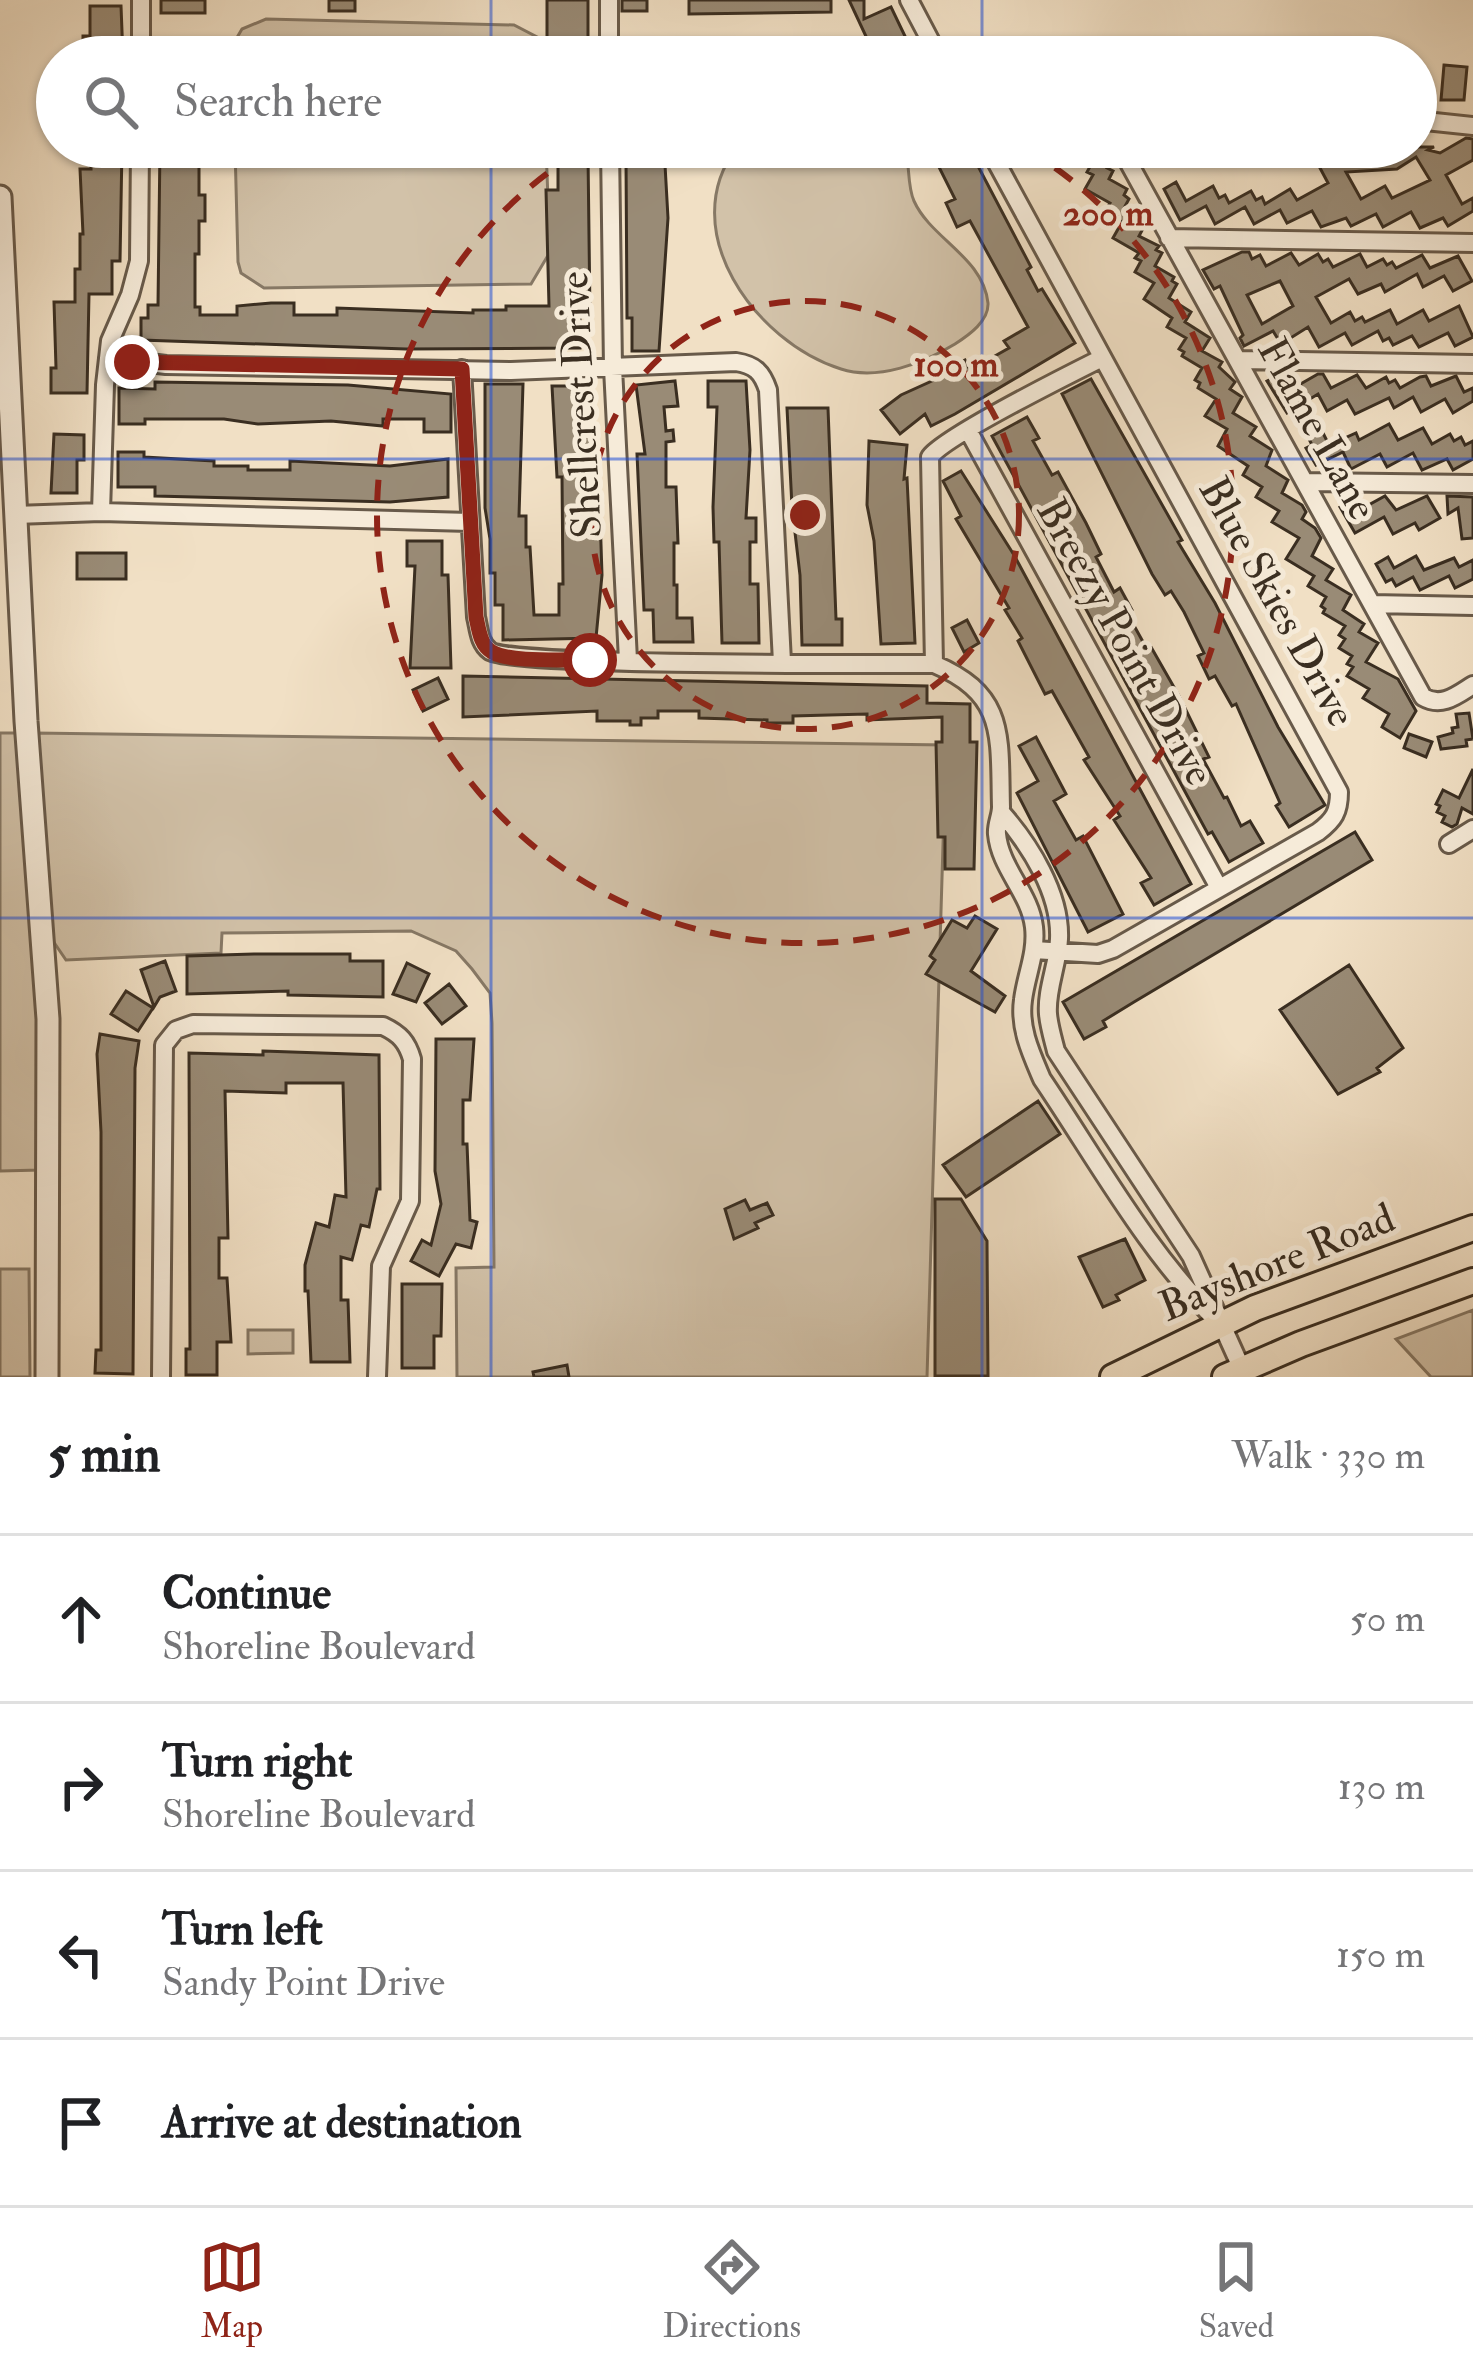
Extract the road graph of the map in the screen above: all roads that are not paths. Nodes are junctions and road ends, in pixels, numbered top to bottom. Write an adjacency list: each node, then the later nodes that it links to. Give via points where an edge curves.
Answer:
1 (141, 0): 4 (street)
2 (609, 0): 5 (street)
3 (909, 0): 6 (street)
4 (141, 36)
5 (609, 36)
6 (928, 36)
7 (1437, 122): 8 (street)
8 (1473, 126)
9 (140, 168): 17 (street, via 139,261)
10 (610, 168): 21 (street, Shellcrest Drive)
11 (999, 168): 18 (street, Blue Skies Drive)
12 (1131, 168): 14 (street, Flame Lane)
13 (0, 197): 16 (street)
14 (1168, 238): 15 (street); 19 (street, Flame Lane)
15 (1473, 243)
16 (2, 293): 27 (street)
17 (108, 358): 22 (street); 26 (street)
18 (1102, 358): 23 (street); 38 (street, Blue Skies Drive, via 1339,791 1331,822)
19 (1239, 360): 20 (street); 24 (street, Flame Lane)
20 (1473, 364)
21 (613, 368): 22 (street); 31 (street, Shellcrest Drive); 32 (street, via 736,362 764,376)
22 (462, 369): 28 (street)
23 (969, 432): 33 (street, via 939,444 930,457); 38 (street, Breezy Point Drive)
24 (1307, 482): 25 (street); 29 (street, Flame Lane)
25 (1473, 484)
26 (101, 512): 27 (street); 28 (street)
27 (15, 515): 45 (street, via 48,1019)
28 (470, 522): 31 (street, via 476,617 491,652)
29 (1372, 604): 30 (street); 34 (street, Flame Lane, via 1423,697 1444,701)
30 (1473, 606)
31 (628, 660): 32 (street)
32 (782, 662): 33 (street)
33 (934, 664): 35 (street, via 972,684 992,709)
34 (1473, 685)
35 (1001, 812): 39 (street, via 996,832 1030,908); 40 (street, via 1045,880 1058,915)
36 (1473, 829): 37 (street)
37 (1449, 844)
38 (1218, 886): 40 (street, Blue Skies Drive, via 1113,949)
39 (1034, 950): 40 (street, Blue Skies Drive); 43 (street, via 1022,1010 1042,1079 1162,1259)
40 (1058, 952): 43 (street, via 1048,1016 1056,1051 1191,1256)
41 (1473, 1228): 43 (main road, Bayshore Road)
42 (1473, 1281): 44 (main road, Bayshore Road)
43 (1220, 1324): 44 (street); 48 (main road, Bayshore Road)
44 (1238, 1375)
45 (47, 1377)
46 (161, 1377): 47 (street, via 164,1045 193,1024 383,1026 407,1044 410,1201 381,1266)
47 (377, 1377)
48 (1113, 1377)

